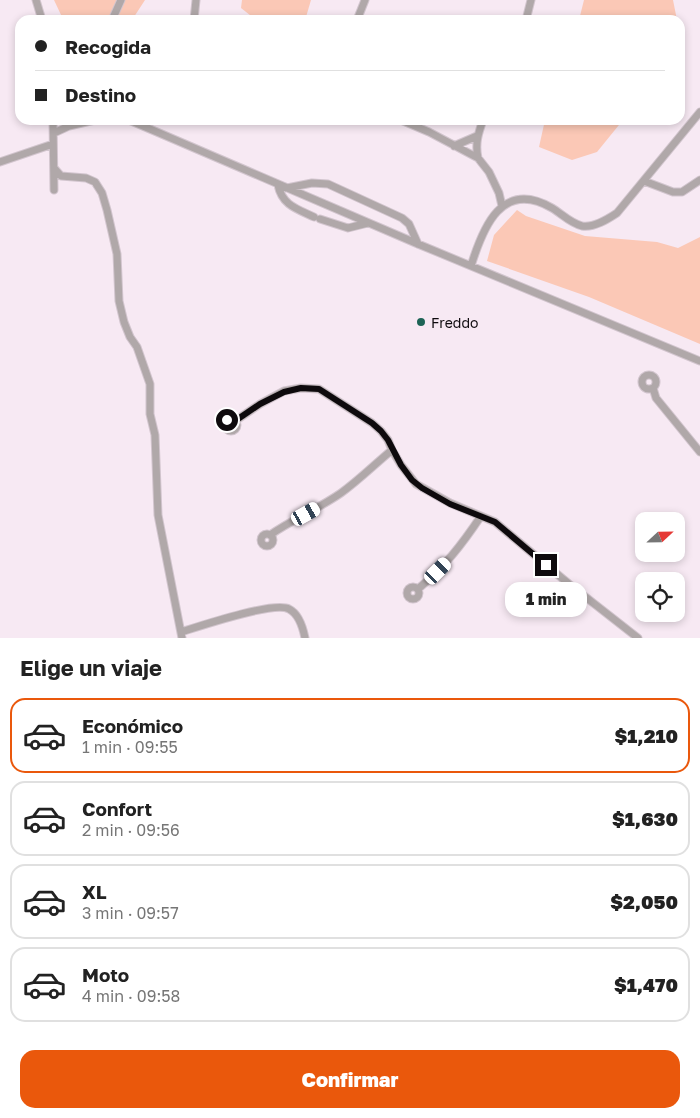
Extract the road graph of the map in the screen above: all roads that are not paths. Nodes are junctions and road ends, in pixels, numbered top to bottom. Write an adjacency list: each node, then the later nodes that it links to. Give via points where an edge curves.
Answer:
1 (36, 0): 6 (street)
2 (121, 0): 7 (street)
3 (196, 0): 8 (street)
4 (364, 0): 9 (street)
5 (531, 0): 10 (street)
6 (40, 15)
7 (114, 15)
8 (194, 15)
9 (359, 15)
10 (527, 15)
11 (700, 112): 25 (street)
12 (53, 125): 17 (street)
13 (73, 125): 17 (street)
14 (140, 125): 26 (street)
15 (413, 125): 20 (street)
16 (481, 125): 18 (street)
17 (54, 132): 19 (street)
18 (477, 136): 20 (street); 21 (street)
19 (54, 144): 22 (street); 23 (street)
20 (454, 146): 21 (street)
21 (478, 158): 29 (street, via 489,172)
22 (0, 162)
23 (54, 168): 28 (street); 41 (street, via 61,176 95,182 108,210 117,254 119,301 124,322 150,384 158,515)
24 (700, 180): 25 (street, via 682,192 673,192)
25 (644, 181): 29 (street, via 617,212 600,223 582,226 537,201 518,200)
26 (278, 185): 27 (street); 30 (street, via 288,204 317,218 348,228)
27 (286, 188): 30 (street); 31 (street, via 312,183 328,184 402,218 409,224)
28 (54, 190)
29 (502, 206): 32 (street, via 487,224)
30 (368, 223): 31 (street)
31 (418, 244): 32 (street)
32 (471, 266): 33 (street)
33 (700, 361)
34 (653, 388): 37 (street, via 656,398)
35 (235, 421): 36 (street, via 284,392 301,388 319,389 372,423 388,440)
36 (392, 450): 38 (street, via 406,473 422,488); 39 (street, via 342,492)
37 (700, 452)
38 (481, 516): 40 (street, via 450,560); 43 (street, via 495,522)
39 (270, 535)
40 (418, 589)
41 (181, 635): 42 (street, via 219,620 270,608 288,608 296,614)
42 (305, 638)
43 (638, 638)

